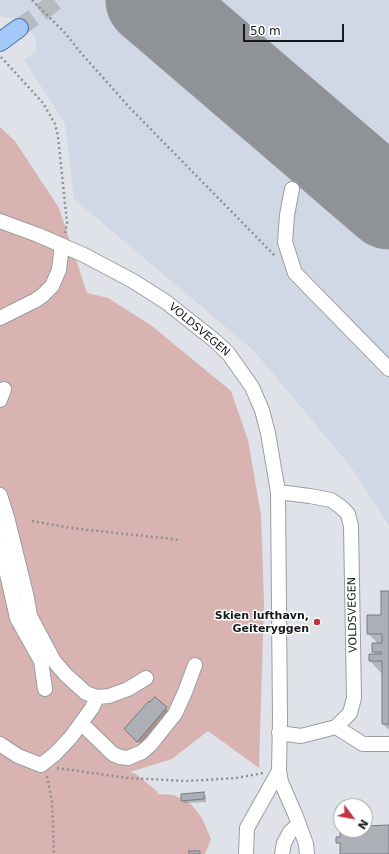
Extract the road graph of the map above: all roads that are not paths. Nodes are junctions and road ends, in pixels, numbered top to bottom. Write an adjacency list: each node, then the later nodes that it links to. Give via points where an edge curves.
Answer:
1 (0, 39): 2 (main road, via 20,28)
2 (0, 42)
3 (292, 189): 7 (street, via 285,242 295,273)
4 (0, 221): 5 (street, VOLDSVEGEN)
5 (62, 245): 6 (street, via 59,270 52,286 36,300); 8 (street, VOLDSVEGEN, via 101,263 160,298 228,353 252,387 262,410)
6 (0, 318)
7 (389, 369)
8 (278, 492): 18 (street, VOLDSVEGEN, via 331,500 348,514 351,526 354,698 350,713); 19 (street, VOLDSVEGEN)
9 (0, 495): 10 (street)
10 (7, 517): 11 (street); 16 (street, via 30,616 43,643 66,675 86,693)
11 (0, 532)
12 (0, 543): 15 (street, via 17,618 41,661)
13 (195, 665): 17 (street, via 175,714 142,752 128,758 113,754)
14 (146, 678): 16 (street, via 128,689 109,696)
15 (46, 689)
16 (97, 697): 17 (street)
17 (81, 723): 20 (street, via 71,737 41,766 18,756)
18 (336, 727): 19 (street, via 302,736); 21 (street, via 363,744)
19 (279, 733): 22 (street, VOLDSVEGEN)
20 (0, 744)
21 (389, 744)
22 (279, 770): 23 (street, via 281,782); 24 (street, VOLDSVEGEN, via 247,828)
23 (299, 824): 25 (street, via 290,832); 26 (street)
24 (246, 854)
25 (282, 854)
26 (307, 854)

